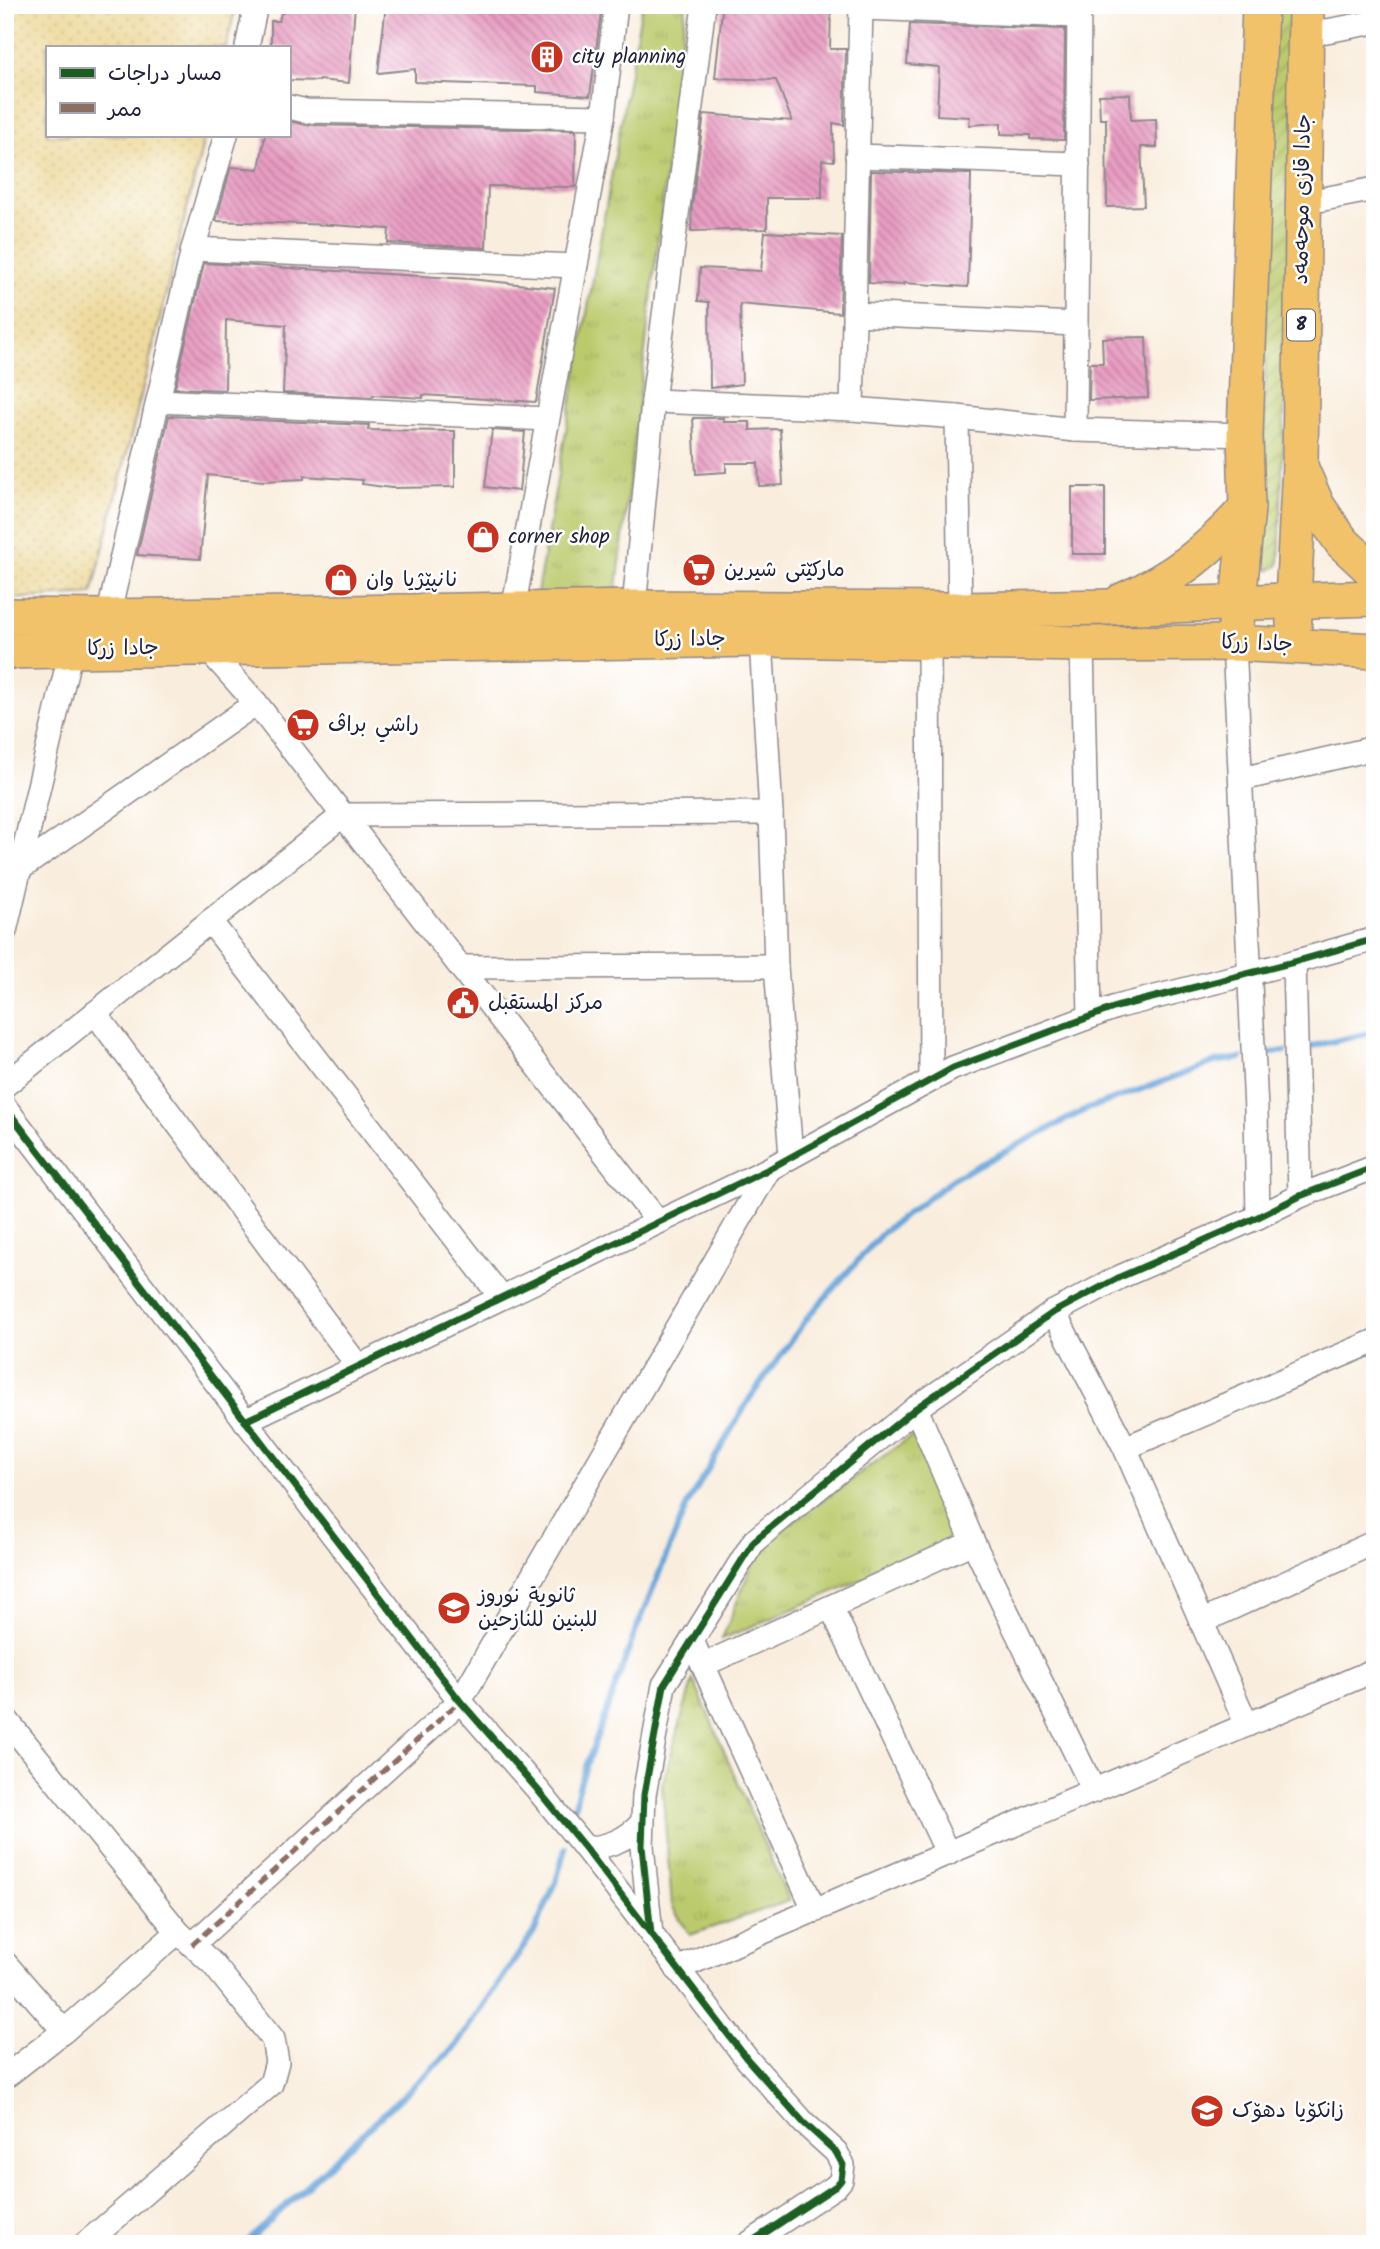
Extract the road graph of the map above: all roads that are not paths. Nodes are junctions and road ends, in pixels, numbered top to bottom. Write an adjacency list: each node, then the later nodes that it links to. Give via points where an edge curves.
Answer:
1 (256, 5): 9 (street)
2 (615, 5): 11 (street)
3 (704, 5): 22 (street)
4 (1260, 5): 27 (main road)
5 (861, 7): 6 (street); 13 (street)
6 (1079, 11): 14 (street)
7 (1305, 20): 8 (street); 16 (main road, جادا قازی موحەمەد / 8)
8 (1375, 22)
9 (247, 46)
10 (290, 107): 11 (street)
11 (603, 117): 18 (street)
12 (226, 136): 17 (street)
13 (857, 156): 14 (street); 19 (street)
14 (1078, 164): 20 (street)
15 (1375, 189): 16 (street)
16 (1303, 203): 28 (main road, جادا قازی موحەمەد / 8)
17 (193, 249): 18 (street); 21 (street)
18 (575, 266): 25 (street)
19 (854, 314): 20 (street); 23 (street)
20 (1076, 324): 26 (street)
21 (158, 401): 25 (street); 41 (street)
22 (653, 401): 23 (street); 37 (street)
23 (852, 409): 24 (street)
24 (957, 416): 26 (street); 39 (street)
25 (547, 419): 38 (street)
26 (1075, 430): 27 (street)
27 (1245, 435): 29 (main road)
28 (1300, 465): 31 (main road, جادا قازی موحەمەد / 8); 32 (main road, via 1323,515 1342,542)
29 (1247, 508): 30 (main road); 36 (main road, via 1184,568)
30 (1244, 555): 31 (main road, via 1247,572 1263,582 1280,578); 35 (main road)
31 (1295, 562): 34 (main road, جادا قازی موحەمەد / 8)
32 (1375, 573)
33 (1375, 598): 34 (main road, جادا زرکا)
34 (1293, 600): 35 (main road, جادا زرکا); 46 (main road, جادا قازی موحەمەد / 8)
35 (1239, 601): 36 (main road, جادا زرکا); 43 (main road)
36 (1107, 607): 39 (main road, جادا زرکا)
37 (634, 608): 38 (main road, جادا زرکا); 39 (main road, جادا زرکا)
38 (513, 610): 41 (main road, جادا زرکا)
39 (960, 610)
40 (5, 616): 41 (main road, جادا زرکا)
41 (108, 617)
42 (761, 639): 44 (main road, جادا زرکا); 47 (main road, جادا زرکا); 54 (street)
43 (1234, 642): 45 (main road, جادا زرکا); 46 (main road, جادا زرکا); 53 (street)
44 (929, 643): 45 (main road, جادا زرکا); 66 (street)
45 (1082, 644): 65 (street)
46 (1296, 645): 50 (main road, جادا زرکا)
47 (206, 647): 48 (main road, جادا زرکا); 51 (street)
48 (71, 650): 49 (main road, جادا زرکا); 56 (street)
49 (5, 651)
50 (1375, 651)
51 (256, 703): 55 (street); 56 (street)
52 (1375, 748): 53 (street)
53 (1242, 779): 63 (street)
54 (772, 813): 55 (street); 61 (street)
55 (343, 815): 57 (street); 62 (street)
56 (21, 868): 58 (street)
57 (210, 921): 64 (street); 75 (street)
58 (5, 931)
59 (1375, 939): 60 (street)
60 (1294, 962): 63 (street); 72 (street)
61 (776, 966): 62 (street); 69 (street)
62 (461, 967): 74 (street)
63 (1248, 973): 65 (street); 73 (street)
64 (96, 1013): 67 (street); 78 (street)
65 (1090, 1017): 66 (street)
66 (931, 1080): 69 (street)
67 (5, 1085)
68 (5, 1107): 80 (street)
69 (791, 1156): 71 (street)
70 (1375, 1167): 72 (street)
71 (769, 1168): 74 (street); 89 (street)
72 (1300, 1196): 73 (street)
73 (1258, 1217): 76 (street, via 1120,1277)
74 (658, 1222): 75 (street)
75 (501, 1297): 78 (street)
76 (1054, 1312): 79 (street); 81 (street)
77 (1375, 1341): 81 (street)
78 (358, 1366): 80 (street)
79 (916, 1408): 82 (street); 86 (street, via 754,1541)
80 (245, 1420): 89 (street)
81 (1125, 1448): 85 (street)
82 (973, 1542): 84 (street); 92 (street)
83 (1375, 1542): 85 (street)
84 (831, 1607): 87 (street); 95 (street)
85 (1201, 1622): 91 (street)
86 (692, 1641): 87 (street); 93 (street, via 664,1685)
87 (703, 1665): 96 (street)
88 (1375, 1670): 91 (street)
89 (460, 1701): 94 (street); 98 (street)
90 (5, 1718): 98 (street)
91 (1247, 1725): 92 (street)
92 (1094, 1791): 95 (street)
93 (642, 1824): 94 (street, via 619,1841); 97 (street)
94 (586, 1849): 97 (street)
95 (948, 1854): 96 (street)
96 (815, 1911): 100 (street)
97 (651, 1934): 100 (street)
98 (185, 1939): 101 (street); 103 (street, via 213,1964 273,2039 277,2062 271,2084)
99 (5, 1963): 101 (street)
100 (677, 1969): 104 (street, via 747,2059 836,2152 843,2165 836,2186)
101 (64, 2031): 102 (street)
102 (5, 2077)
103 (85, 2244)
104 (748, 2244)

